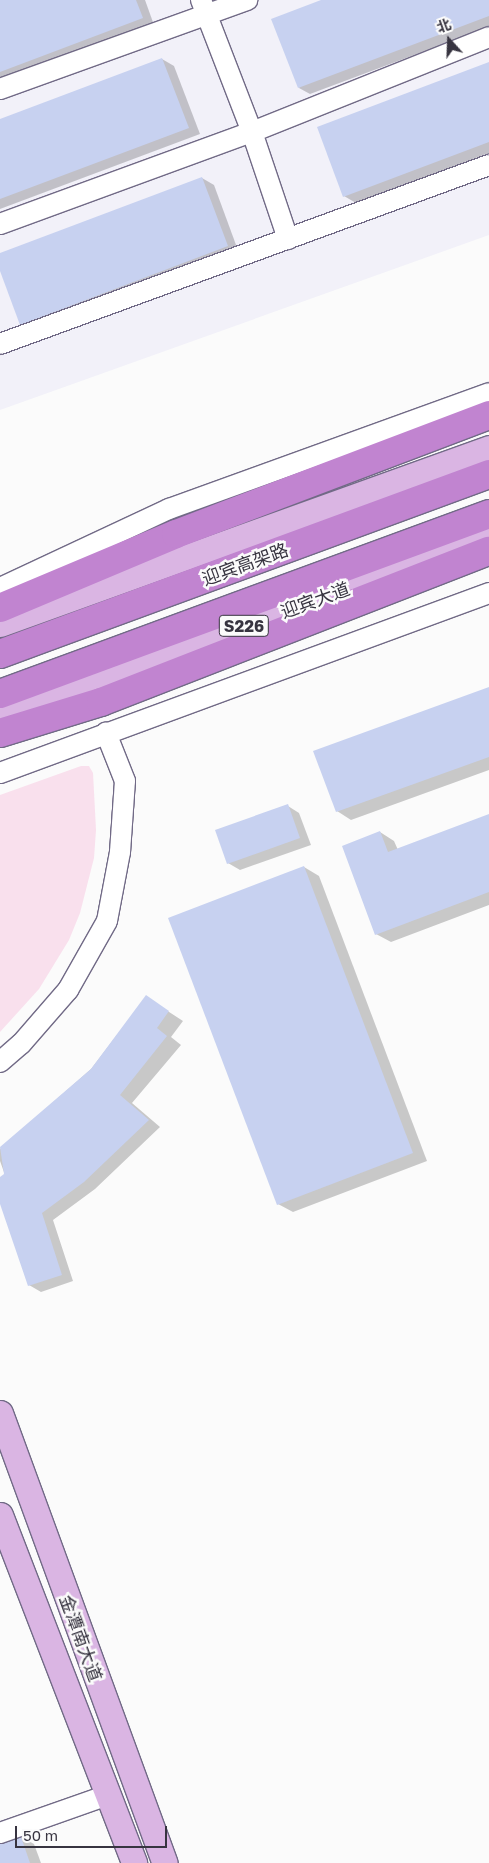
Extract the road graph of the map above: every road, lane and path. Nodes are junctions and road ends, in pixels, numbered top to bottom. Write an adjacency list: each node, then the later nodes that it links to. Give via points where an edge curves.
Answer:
1 (247, 0): 2 (street)
2 (204, 7): 4 (street); 5 (street)
3 (489, 37): 5 (street)
4 (0, 89)
5 (252, 132): 7 (street); 8 (street)
6 (489, 165): 8 (street)
7 (0, 224)
8 (288, 239): 9 (street)
9 (0, 344)
10 (489, 393): 17 (street, via 169,509)
11 (489, 415): 19 (highway, via 176,534)
12 (489, 448): 20 (main road)
13 (489, 474): 21 (highway, 迎宾高架路)
14 (489, 514): 22 (highway)
15 (489, 536): 23 (main road, 迎宾大道 / S226)
16 (489, 551): 25 (highway, via 101,702)
17 (0, 588)
18 (489, 593): 24 (street)
19 (0, 608)
20 (0, 624)
21 (0, 654)
22 (0, 694)
23 (0, 717)
24 (106, 733): 26 (street); 27 (street, via 125,781 120,852 107,921 68,990 21,1044)
25 (0, 734)
26 (0, 773)
27 (0, 1062)
28 (0, 1413): 33 (main road, 金潭南大道)
29 (0, 1515): 30 (main road, 金潭南大道)
30 (108, 1795): 31 (street); 32 (main road, 金潭南大道)
31 (0, 1833)
32 (134, 1863)
33 (165, 1863)

